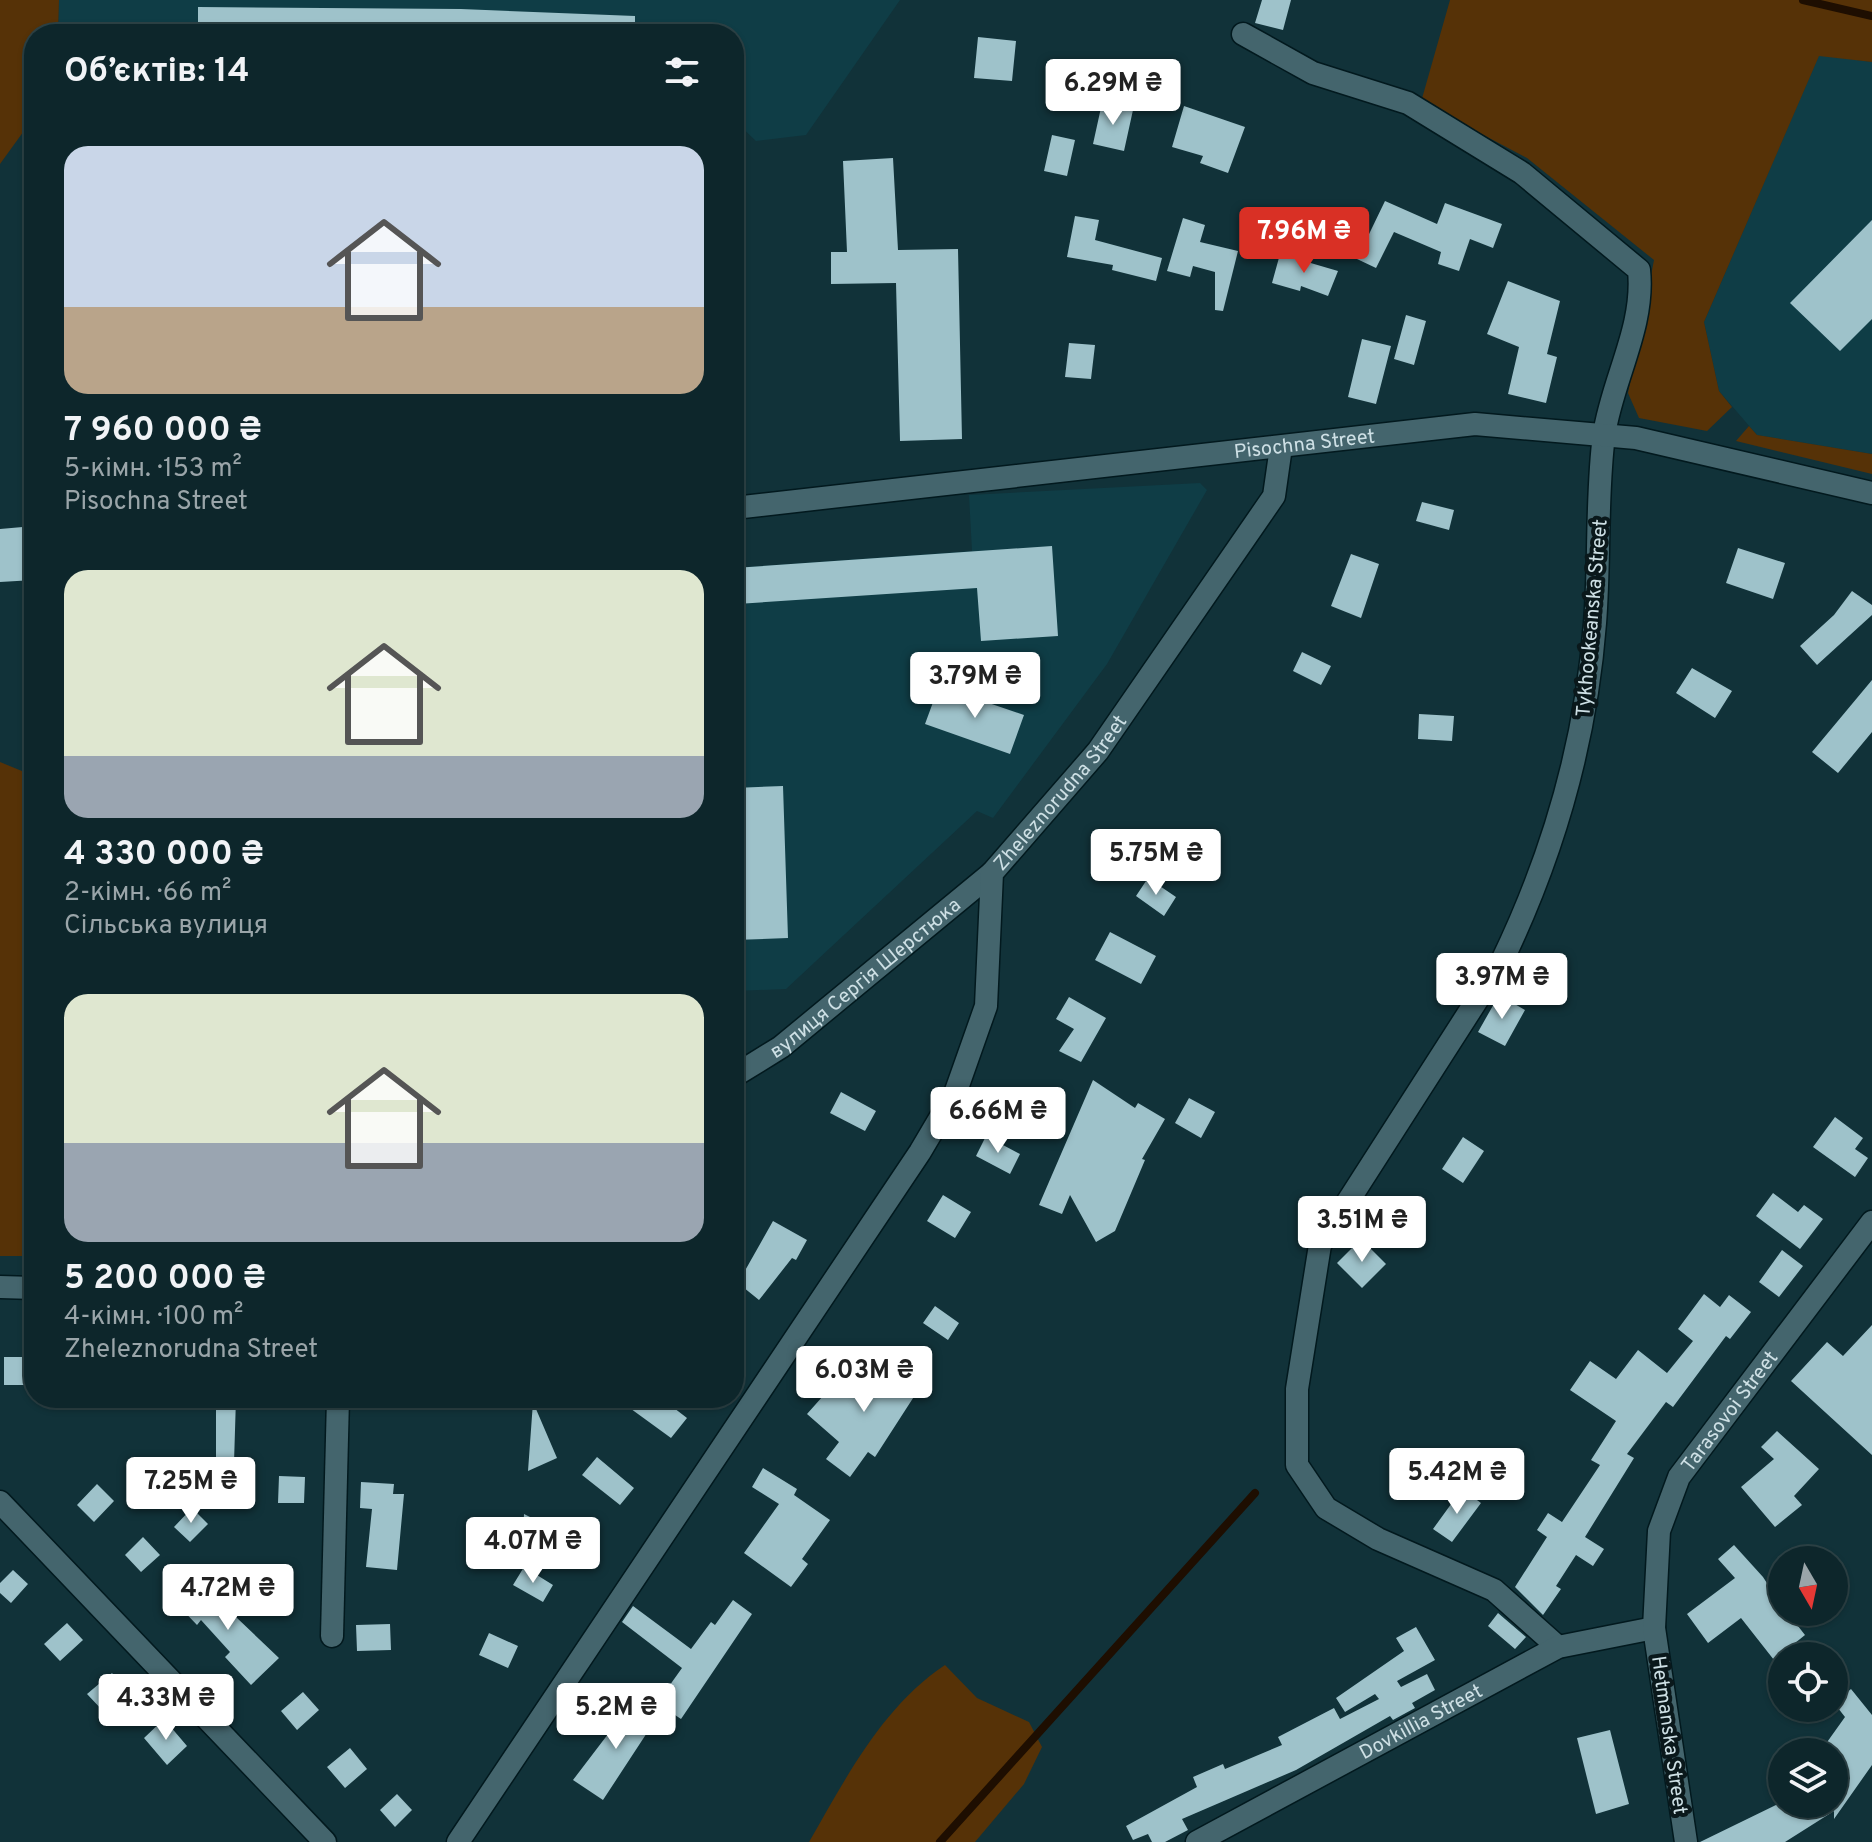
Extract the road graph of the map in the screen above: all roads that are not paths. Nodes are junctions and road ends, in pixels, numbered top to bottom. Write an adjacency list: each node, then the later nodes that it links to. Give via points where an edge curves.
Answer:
1 (1243, 34): 2 (street, Tykhookeanska Street, via 1313,73 1408,103 1522,173 1639,270 1642,295)
2 (1605, 434): 3 (street, Pisochna Street, via 1475,424); 4 (street, Pisochna Street); 15 (street, Tykhookeanska Street, via 1595,626 1580,733 1560,814 1502,961 1320,1245 1297,1389 1297,1465 1326,1508 1378,1539 1494,1590)
3 (1281, 447): 5 (street, Pisochna Street); 6 (street, Zheleznorudna Street, via 1274,496 1098,751)
4 (1872, 493)
5 (744, 507)
6 (992, 873): 7 (street, вулиця Сергія Шерстюка, via 781,1047); 17 (street, Zheleznorudna Street, via 986,1006 956,1091)
7 (744, 1070)
8 (1872, 1222): 13 (street, Tarasovoi Street, via 1679,1477 1659,1531)
9 (0, 1287): 10 (street)
10 (24, 1288)
11 (338, 1408): 14 (street)
12 (0, 1502): 16 (street)
13 (1654, 1628): 15 (street, Dovkillia Street); 19 (street, Hetmanska Street)
14 (332, 1636)
15 (1558, 1647): 18 (street, Dovkillia Street)
16 (325, 1842)
17 (458, 1842)
18 (1197, 1842)
19 (1686, 1842)

